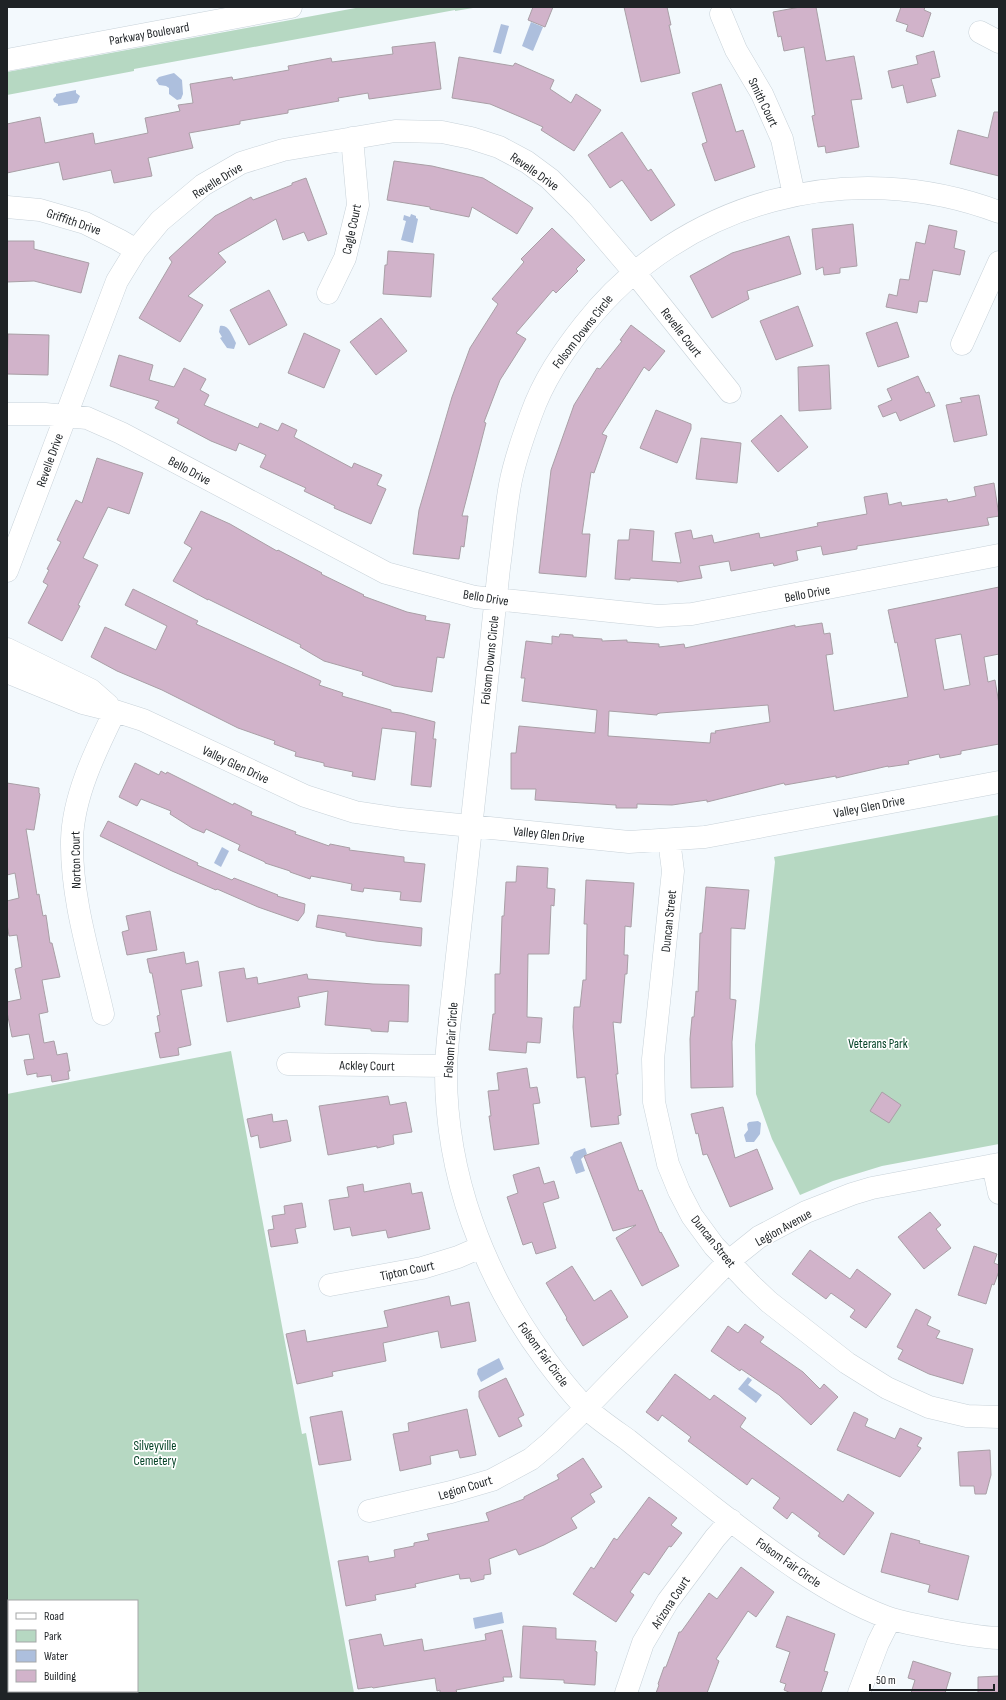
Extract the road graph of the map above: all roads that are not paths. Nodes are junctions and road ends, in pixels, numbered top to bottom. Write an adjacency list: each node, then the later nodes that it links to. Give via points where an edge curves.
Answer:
1 (291, 7): 5 (street, Parkway Boulevard)
2 (722, 14): 7 (street, Smith Court, via 736,50 762,94 782,138)
3 (980, 32): 4 (street)
4 (999, 42)
5 (7, 60)
6 (352, 138): 10 (street, Revelle Drive, via 283,150 241,163 203,185 160,221); 12 (street, Revelle Drive, via 395,131 442,132 499,147 550,179 581,210); 13 (street, Cagle Court, via 358,205 345,258)
7 (794, 195): 9 (street, Folsom Downs Circle, via 853,188 903,190 959,199); 12 (street, Folsom Downs Circle, via 747,208 704,227 656,255)
8 (7, 207): 10 (street, Griffith Drive, via 40,210 85,223)
9 (999, 212)
10 (136, 250): 17 (street, Revelle Drive, via 117,281)
11 (999, 262): 14 (street)
12 (634, 272): 15 (street, Revelle Court); 20 (street, Folsom Downs Circle, via 613,291 562,353 546,378 510,480)
13 (328, 293)
14 (962, 344)
15 (730, 392)
16 (7, 414): 17 (street, Bello Drive)
17 (65, 415): 19 (street, Revelle Drive); 20 (street, Bello Drive, via 87,418 121,433 386,573 475,597)
18 (999, 555): 20 (street, Bello Drive, via 692,614 658,616)
19 (7, 571)
20 (496, 600): 25 (street, Folsom Downs Circle)
21 (7, 650): 23 (street, Valley Glen Drive, via 91,690)
22 (7, 672): 23 (street, Valley Glen Drive, via 83,703)
23 (115, 711): 25 (street, Valley Glen Drive, via 143,720 258,775 337,807 378,816); 27 (street, Norton Court, via 89,765 77,808 72,839 74,887)
24 (999, 782): 26 (street, Valley Glen Drive, via 705,837)
25 (470, 826): 26 (street, Valley Glen Drive, via 629,842); 29 (street, Folsom Fair Circle)
26 (669, 840): 33 (street, Duncan Street, via 673,871 653,1059 654,1102 668,1164 679,1191 702,1230)
27 (103, 1014)
28 (288, 1064): 29 (street, Ackley Court)
29 (446, 1066): 32 (street, Folsom Fair Circle, via 451,1136 457,1169)
30 (996, 1164): 31 (street, Legion Avenue); 33 (street, Legion Avenue, via 852,1194 806,1212 759,1237)
31 (999, 1193)
32 (481, 1247): 34 (street, Tipton Court, via 422,1268); 35 (street, Folsom Fair Circle, via 501,1289 532,1340)
33 (729, 1261): 35 (street, Legion Avenue); 36 (street, Duncan Street, via 769,1302 847,1363 887,1388 929,1407 967,1416)
34 (330, 1285)
35 (586, 1408): 37 (street, Legion Court, via 531,1459 492,1480 452,1492); 38 (street, Folsom Fair Circle)
36 (999, 1417)
37 (369, 1510)
38 (730, 1520): 39 (street, Folsom Fair Circle, via 812,1580); 41 (street, Arizona Court, via 668,1601 643,1643)
39 (890, 1619): 40 (street, Folsom Fair Circle, via 970,1636); 42 (street, via 878,1642)
40 (999, 1638)
41 (626, 1693)
42 (859, 1693)

